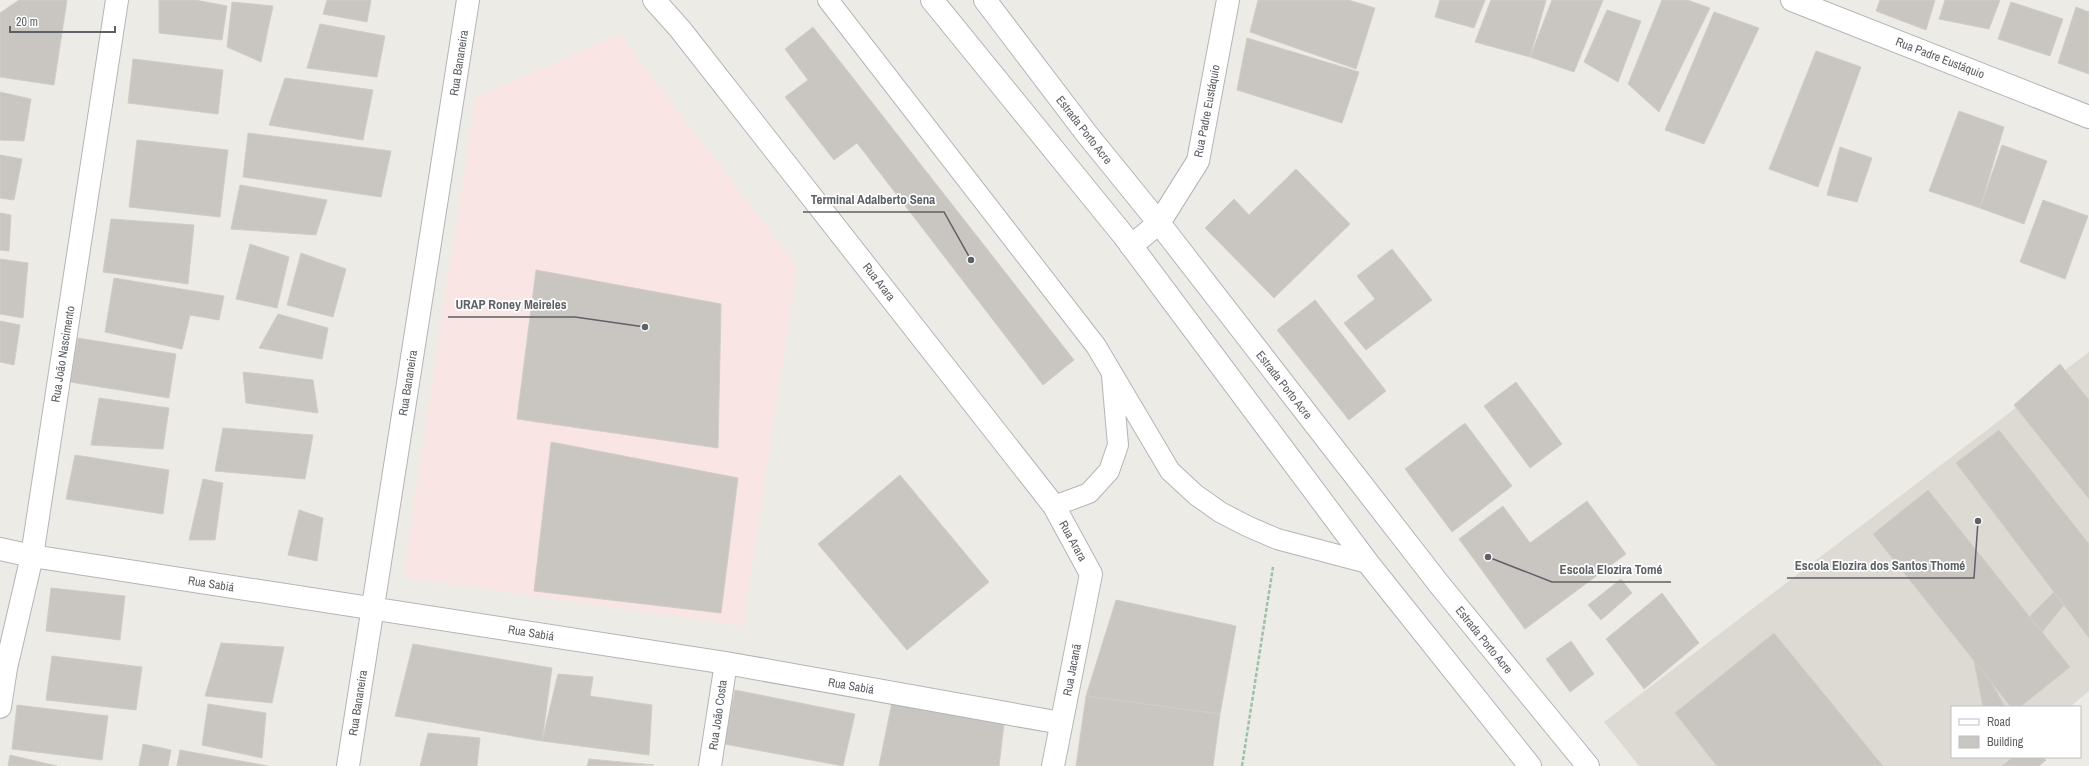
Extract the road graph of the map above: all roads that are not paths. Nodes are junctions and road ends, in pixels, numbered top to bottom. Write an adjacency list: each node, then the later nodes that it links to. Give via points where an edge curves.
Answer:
1 (117, 0): 15 (street, Rua João Nascimento)
2 (468, 0): 18 (street, Rua Bananeira)
3 (654, 0): 13 (street, Rua Arara, via 680,29)
4 (828, 0): 12 (lane, via 1096,346)
5 (932, 0): 11 (street)
6 (985, 0): 10 (street, Estrada Porto Acre, via 1086,133)
7 (1228, 0): 10 (street, Rua Padre Eustáquio, via 1198,161)
8 (1792, 0): 9 (street, Rua Padre Eustáquio)
9 (2089, 117)
10 (1159, 223): 11 (street, Rua Padre Eustáquio); 26 (street, Estrada Porto Acre, via 1439,584)
11 (1131, 246): 16 (street)
12 (1111, 370): 13 (lane, via 1118,445 1109,472 1089,493); 16 (lane, via 1170,471 1196,495 1220,512 1277,539)
13 (1054, 506): 17 (street, Rua Arara)
14 (0, 549): 15 (street, Rua Sabiá)
15 (32, 556): 18 (street, Rua Sabiá); 20 (street, Rua João Nascimento, via 6,668)
16 (1368, 563): 25 (street)
17 (1091, 574): 21 (street, Rua Jacanã)
18 (373, 609): 19 (street, Rua Sabiá); 22 (street, Rua Bananeira)
19 (726, 663): 21 (street, Rua Sabiá); 23 (street, Rua João Costa)
20 (0, 707)
21 (1061, 723): 24 (street, Rua Jacanã)
22 (348, 766)
23 (710, 766)
24 (1053, 766)
25 (1530, 766)
26 (1588, 766)

